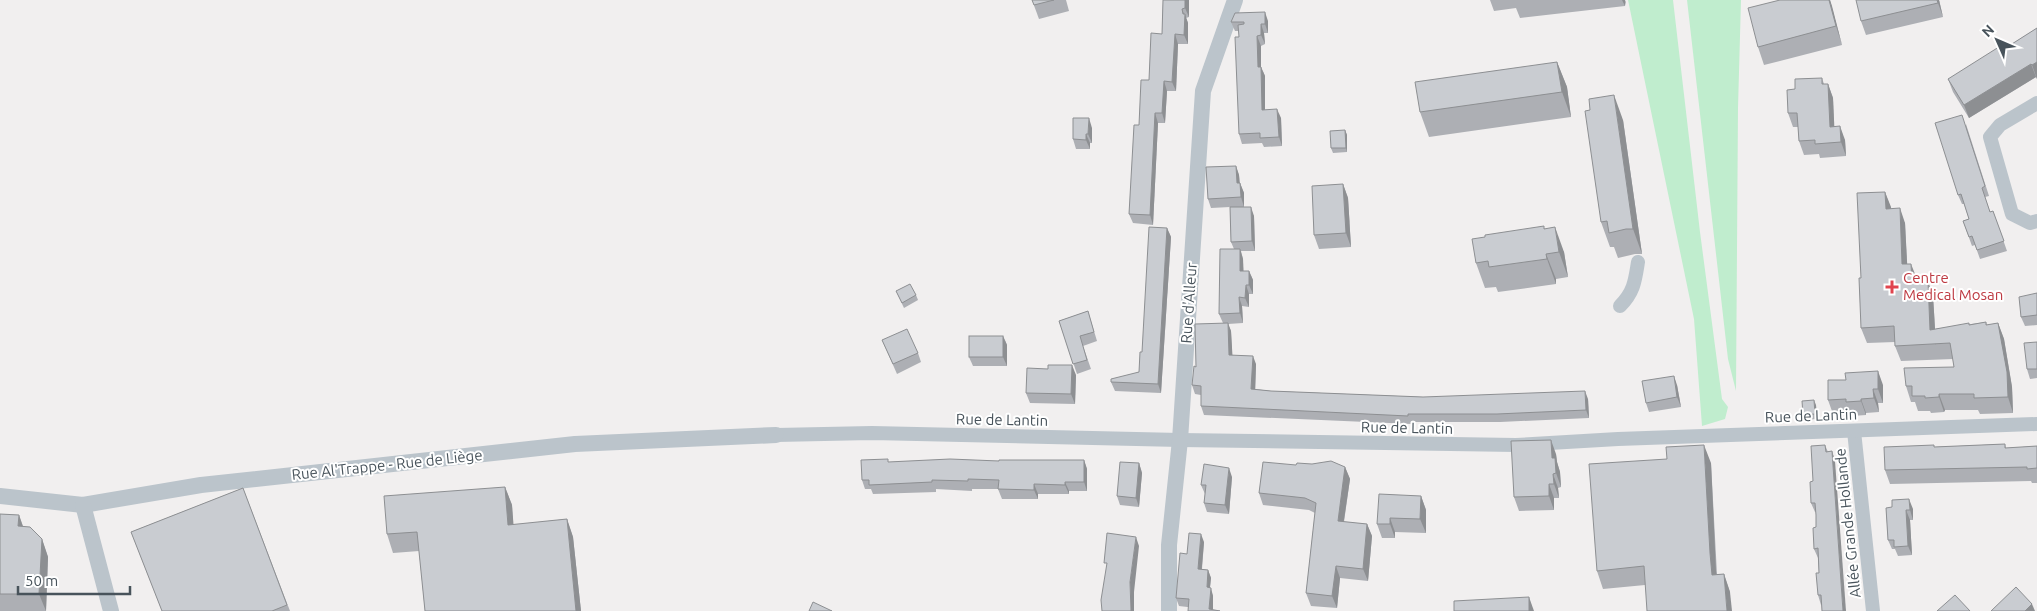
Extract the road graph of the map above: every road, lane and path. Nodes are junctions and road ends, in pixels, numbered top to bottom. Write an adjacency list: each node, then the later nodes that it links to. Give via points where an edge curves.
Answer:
1 (1235, 0): 9 (street, Rue d'Alleur, via 1204,91)
2 (2037, 103): 3 (street, via 2000,124 1990,137 2012,214 2030,223)
3 (2037, 221)
4 (1638, 262): 5 (street, via 1630,297)
5 (1620, 306)
6 (2037, 424): 7 (street, Rue de Lantin)
7 (1854, 431): 9 (street, Rue de Lantin, via 1516,445); 14 (street, Allée Grande Hollande)
8 (776, 435): 9 (street, Rue de Lantin, via 872,433); 11 (street, Rue Al'Trappe - Rue de Liège, via 575,444 201,485)
9 (1180, 440): 13 (street, Rue d'Alleur, via 1169,545)
10 (0, 496): 11 (street, Rue Al'Trappe - Rue de Liège)
11 (83, 505): 12 (street)
12 (111, 611)
13 (1169, 611)
14 (1873, 611)

